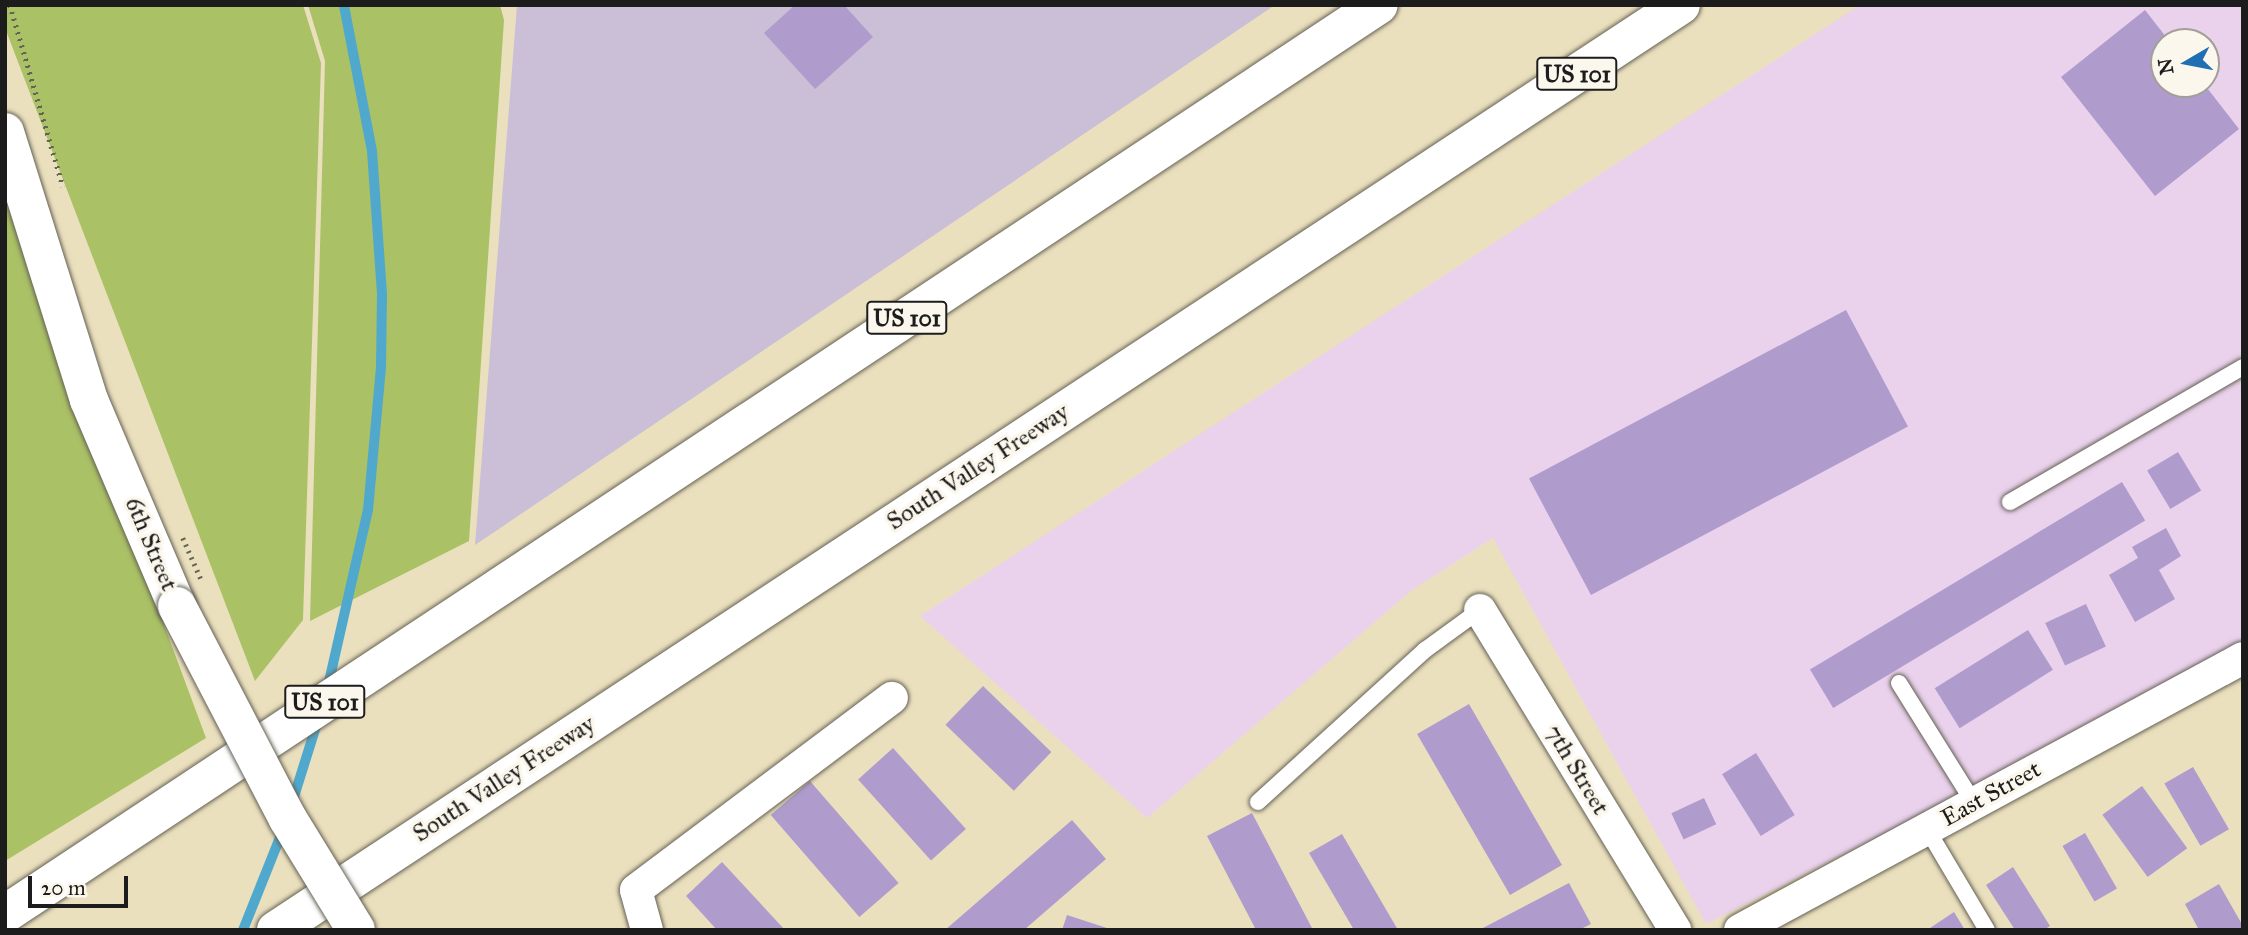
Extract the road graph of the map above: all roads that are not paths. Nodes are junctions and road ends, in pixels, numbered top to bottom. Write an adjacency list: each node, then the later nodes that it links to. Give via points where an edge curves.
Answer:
1 (1380, 5): 13 (main road, US 101)
2 (1681, 5): 14 (main road, South Valley Freeway / US 101)
3 (5, 132): 15 (main road, 6th Street, bridge, via 89,400 177,606 288,819)
4 (2243, 367): 5 (lane)
5 (2010, 502)
6 (1480, 610): 10 (lane, via 1425,650); 17 (street, 7th Street)
7 (2243, 658): 11 (street, East Street)
8 (1899, 683): 11 (lane)
9 (892, 698): 16 (street, via 636,890)
10 (1258, 802)
11 (1974, 803): 12 (street, East Street)
12 (1927, 829): 18 (street, East Street); 19 (lane)
13 (5, 914)
14 (276, 930)
15 (356, 930)
16 (646, 930)
17 (1675, 930)
18 (1740, 930)
19 (1987, 930)

